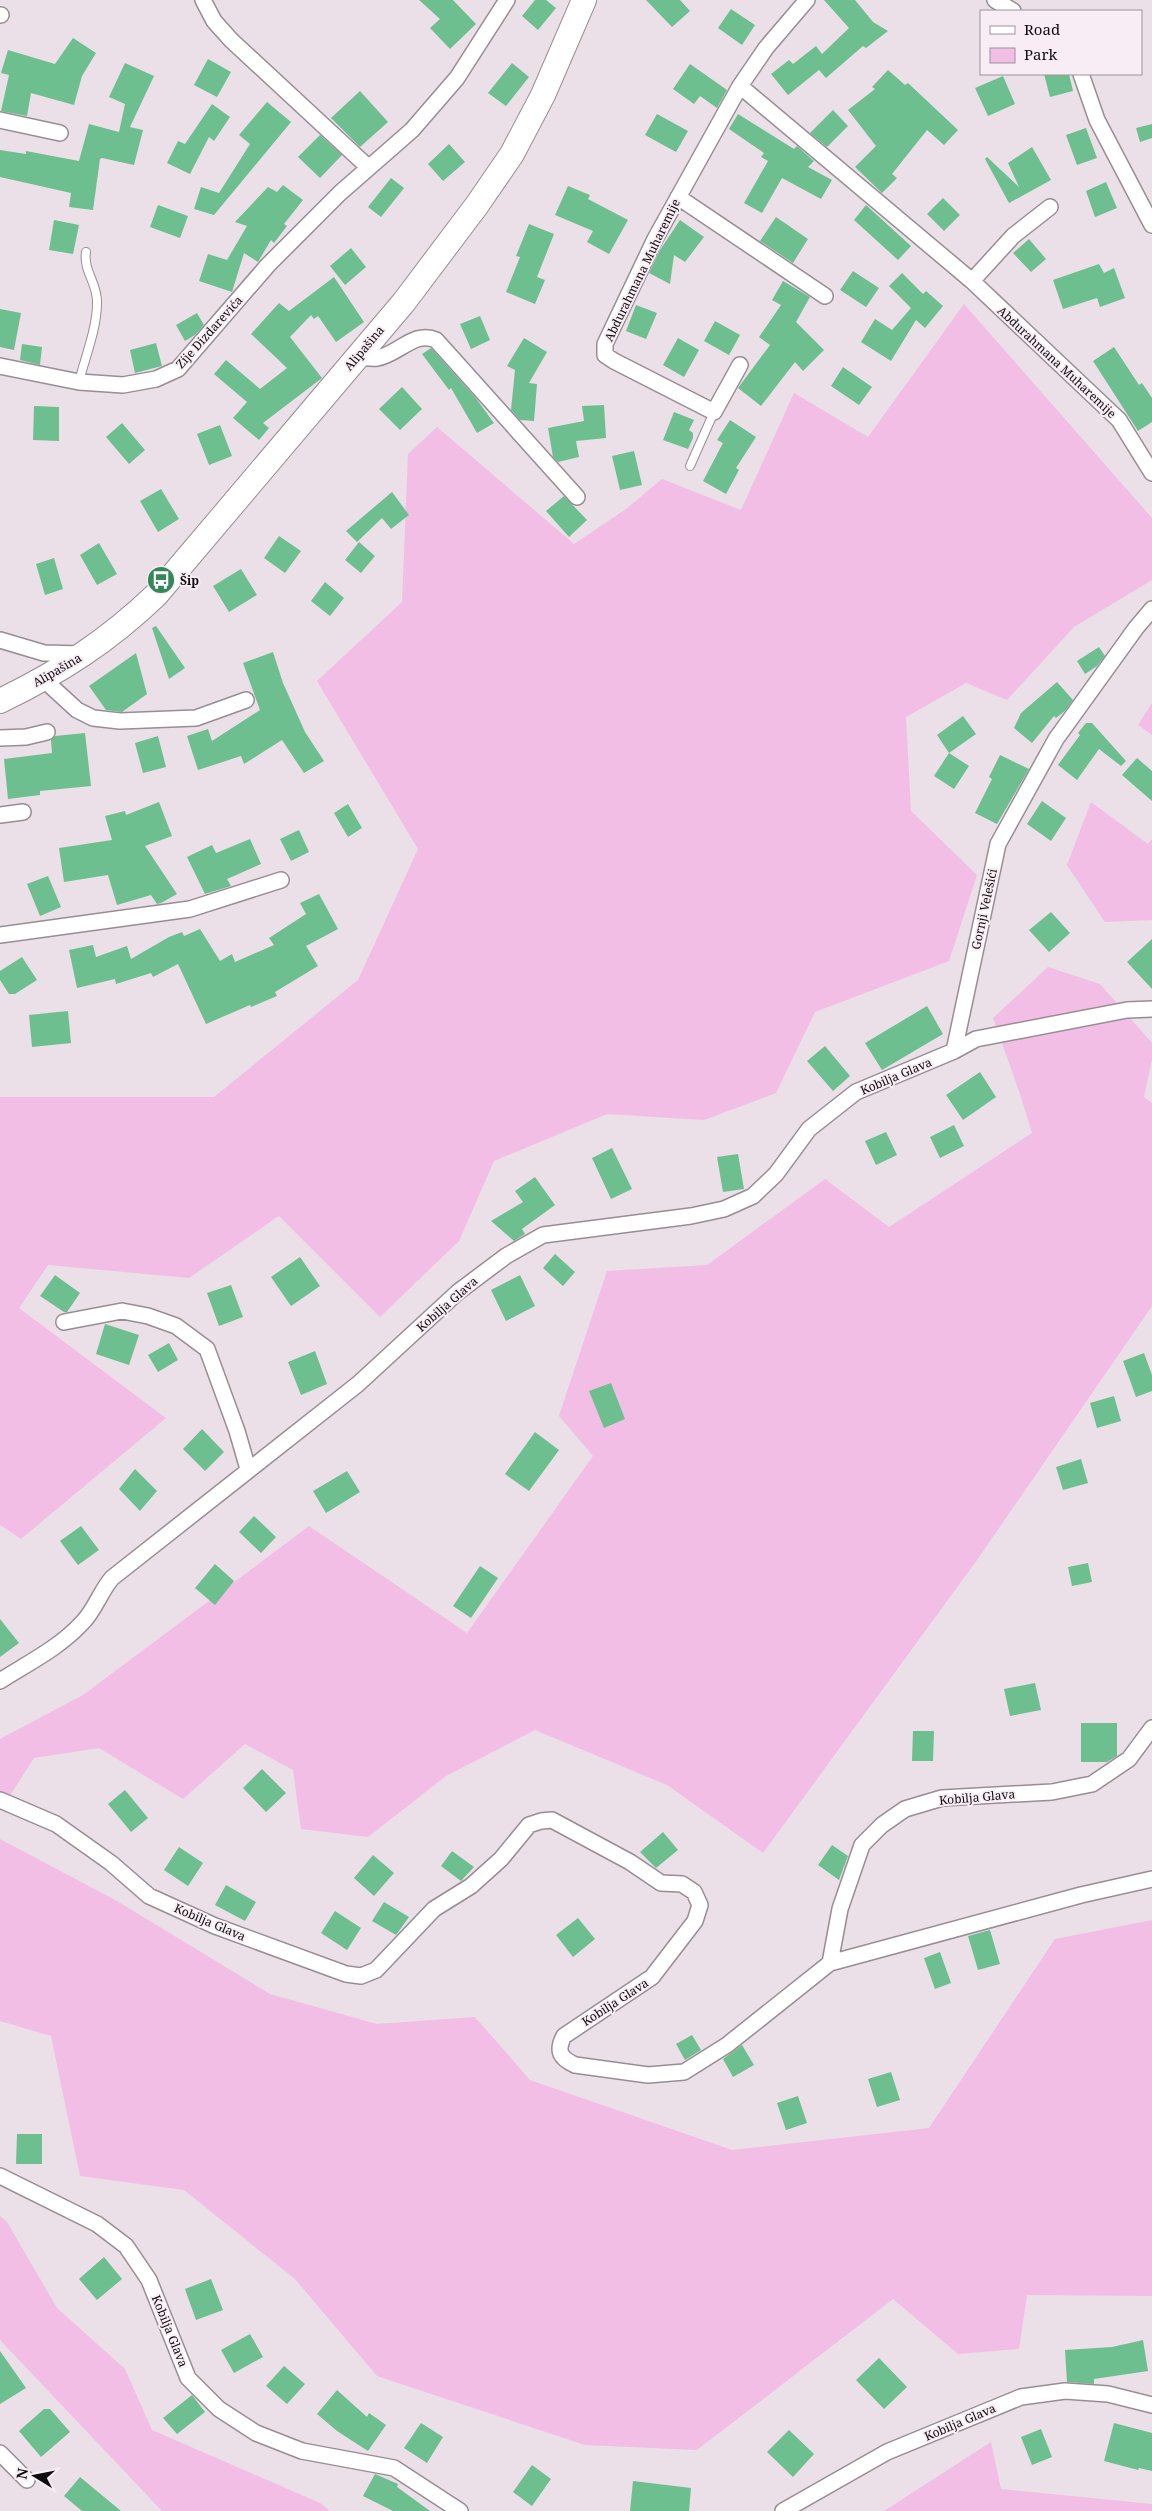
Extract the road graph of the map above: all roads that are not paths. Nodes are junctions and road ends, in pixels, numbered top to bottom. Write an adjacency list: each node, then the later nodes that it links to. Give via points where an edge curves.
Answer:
1 (203, 0): 11 (street, via 231,40)
2 (507, 0): 11 (street, Zije Dizdarevića, via 456,78 412,130)
3 (584, 0): 18 (main road, Alipašina, via 543,95 512,154 477,205)
4 (806, 0): 8 (street, Abdurahmana Muharemije, via 766,48)
5 (996, 0): 6 (street)
6 (1011, 10)
7 (1081, 75): 14 (street, via 1097,120)
8 (740, 86): 12 (street, Abdurahmana Muharemije); 16 (street, Abdurahmana Muharemije)
9 (0, 120): 10 (street)
10 (60, 133)
11 (368, 167): 21 (street, Zije Dizdarevića, via 268,264 178,369 156,379 123,385)
12 (678, 197): 17 (street); 22 (street, Abdurahmana Muharemije, via 605,344 606,355)
13 (1050, 207): 16 (street, via 1014,236)
14 (1152, 225)
15 (86, 252): 21 (lane, via 86,268 95,284 98,305)
16 (972, 281): 24 (street, Abdurahmana Muharemije, via 1119,420)
17 (824, 296)
18 (357, 357): 25 (street, via 378,358 419,338 436,340); 28 (main road, Alipašina, via 156,595 124,626)
19 (740, 365): 22 (street)
20 (0, 366): 21 (street, Zije Dizdarevića)
21 (79, 382)
22 (714, 412): 23 (lane)
23 (690, 466)
24 (1152, 473)
25 (576, 497)
26 (1152, 609): 40 (street, Gornji Velešići, via 1056,739 998,844)
27 (0, 640): 28 (street, Alipašina, via 44,653)
28 (86, 654): 29 (main road, Alipašina)
29 (36, 682): 30 (street, Alipašina); 31 (main road, Alipašina); 32 (street, via 93,718 120,721 196,718)
30 (0, 687)
31 (0, 700)
32 (246, 700)
33 (47, 732): 34 (street)
34 (0, 738)
35 (23, 812): 36 (street)
36 (0, 815)
37 (281, 880): 38 (street, via 190,909)
38 (0, 935)
39 (1152, 1008): 40 (street, via 976,1039)
40 (954, 1051): 42 (street, Kobilja Glava, via 856,1092 809,1129 776,1174 753,1196 716,1211 543,1235 506,1256 458,1292 358,1384)
41 (64, 1322): 42 (street, via 122,1311 148,1316 176,1326 207,1350)
42 (248, 1469): 43 (street, Kobilja Glava, via 112,1578 101,1591 90,1614 65,1638 41,1657)
43 (0, 1681)
44 (1152, 1728): 47 (street, Kobilja Glava, via 1129,1760 1092,1784 1052,1792 942,1798 905,1809 882,1825 862,1845 840,1909)
45 (0, 1800): 47 (street, Kobilja Glava, via 56,1824 111,1863 149,1896 215,1926 346,1974 361,1976 376,1970 434,1909 471,1886 501,1859 529,1825 552,1820 630,1862 661,1883 682,1884 694,1892 700,1905 695,1921 652,1977 564,2036 559,2044 559,2054 575,2065 648,2075 684,2072 727,2045)
46 (1152, 1879): 47 (street)
47 (830, 1963)
48 (0, 2176): 52 (street, Kobilja Glava, via 98,2224 126,2246 149,2280 188,2378 219,2409 256,2433 302,2451 394,2468)
49 (1152, 2404): 53 (street, Kobilja Glava, via 1108,2394 1065,2391 1021,2396 887,2452)
50 (0, 2453): 51 (street)
51 (27, 2480)
52 (460, 2511)
53 (783, 2511)

